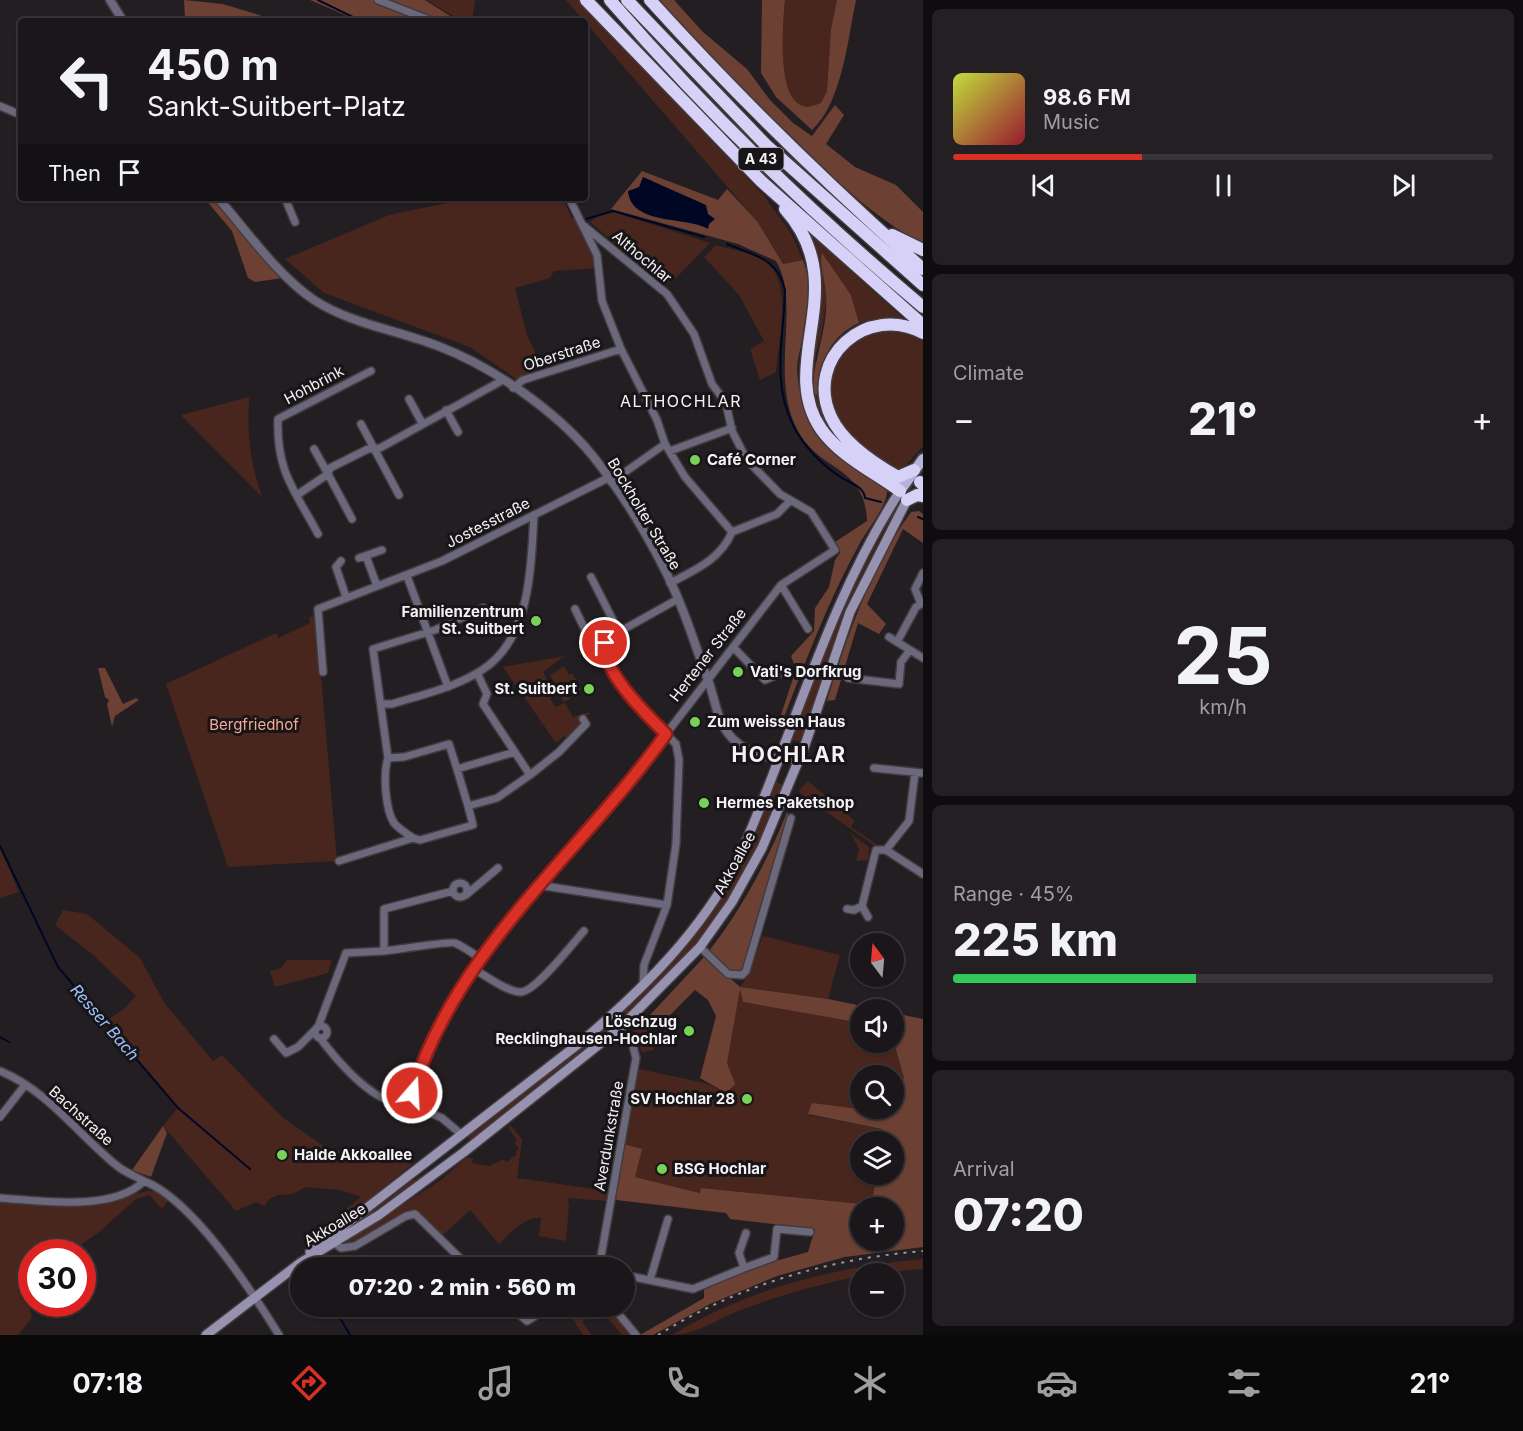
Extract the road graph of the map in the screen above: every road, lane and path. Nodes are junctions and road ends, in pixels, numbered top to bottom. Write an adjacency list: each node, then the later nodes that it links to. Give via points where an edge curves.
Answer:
1 (110, 0): 7 (street)
2 (378, 0): 8 (street)
3 (586, 0): 11 (highway)
4 (610, 0): 21 (highway, A 43, via 790,188)
5 (627, 0): 20 (highway, A 43, via 766,145)
6 (650, 0): 15 (highway, via 756,114)
7 (121, 18)
8 (424, 18)
9 (0, 106): 10 (street)
10 (18, 114)
11 (761, 181): 22 (highway); 44 (highway, via 801,233 812,264 816,304 805,378 815,419 839,449)
12 (221, 201): 26 (street, Bockholter Straße, via 314,300 335,312 447,350)
13 (286, 201): 16 (street)
14 (571, 201): 17 (street)
15 (869, 220): 18 (highway); 19 (highway)
16 (295, 222)
17 (584, 226): 24 (street, via 597,255 602,301); 32 (street, Althochlar, via 667,294 694,334 712,384 726,403)
18 (923, 250)
19 (923, 269)
20 (923, 285)
21 (923, 307)
22 (923, 326)
23 (923, 333): 40 (highway, via 888,324 858,332 832,358 825,394 832,419 857,449 898,477)
24 (621, 348): 27 (street, Oberstraße, via 523,380); 34 (street, via 657,420)
25 (371, 370): 42 (street, Hohbrink, via 278,419 277,445 282,466)
26 (503, 380): 27 (street, Bockholter Straße); 29 (street)
27 (513, 388): 41 (street, Bockholter Straße, via 568,431)
28 (409, 399): 30 (street)
29 (446, 410): 30 (street); 33 (street)
30 (422, 423): 35 (street)
31 (362, 424): 35 (street)
32 (732, 428): 37 (street); 46 (street, Althochlar, via 747,460)
33 (458, 432)
34 (664, 444): 37 (street); 41 (street, Jostesstraße)
35 (374, 448): 39 (street, via 330,468); 43 (street)
36 (314, 450): 39 (street)
37 (670, 451): 49 (street, via 686,477)
38 (923, 459): 40 (main road)
39 (328, 474): 42 (street); 48 (street)
40 (920, 479): 44 (main road)
41 (609, 480): 47 (street, Jostesstraße); 57 (street, Bockholter Straße)
42 (297, 495): 50 (street, Hohbrink)
43 (399, 495)
44 (903, 496): 45 (highway); 85 (main road, Akkoallee, via 868,544 837,608); 86 (main road, Akkoallee, via 850,612)
45 (923, 496)
46 (790, 501): 49 (street, via 777,514); 51 (street, Althochlar, via 811,512)
47 (534, 515): 55 (street, Jostesstraße); 76 (street, via 527,591 514,632 498,657)
48 (352, 519)
49 (732, 532): 57 (street, via 717,556)
50 (318, 534)
51 (832, 546): 58 (street, Hertener Straße, via 835,550)
52 (382, 550): 59 (street, via 362,557)
53 (328, 570): 60 (street, via 338,564)
54 (923, 573): 62 (street, via 915,589)
55 (407, 576): 59 (street, Jostesstraße); 66 (street)
56 (591, 577): 67 (street)
57 (670, 583): 61 (street, Bockholter Straße)
58 (781, 585): 65 (street); 71 (street, Hertener Straße)
59 (377, 586): 60 (street, Jostesstraße)
60 (345, 597): 75 (street, Jostesstraße, via 318,609)
61 (678, 599): 67 (street); 78 (street, Bockholter Straße)
62 (922, 603): 69 (street)
63 (483, 608): 66 (street)
64 (575, 609): 70 (street, via 590,640)
65 (808, 629)
66 (426, 631): 79 (street); 80 (street, via 373,650 376,691)
67 (619, 632): 70 (street)
68 (889, 637): 69 (street)
69 (897, 642): 72 (street)
70 (605, 643): 82 (street, via 605,654 621,683)
71 (733, 647): 74 (street, via 765,680); 78 (street, Hertener Straße)
72 (910, 650): 73 (street); 77 (street, via 900,662 898,684)
73 (923, 658)
74 (786, 671)
75 (323, 672)
76 (477, 673): 79 (street); 83 (street, via 487,694 483,704)
77 (848, 678)
78 (708, 679): 82 (street, Hertener Straße); 85 (street, Bockholter Straße, via 720,721 740,746)
79 (448, 687): 80 (street)
80 (382, 704): 84 (street)
81 (583, 718): 90 (street, via 586,724)
82 (666, 734): 98 (street, Hertener Straße); 101 (street, via 676,744 680,781)
83 (515, 752): 88 (street); 90 (street)
84 (388, 758): 88 (street, via 449,744); 93 (street, via 384,769 386,795 394,823)
85 (778, 759): 86 (street); 110 (main road, Akkoallee, via 752,829 720,894 693,932)
86 (799, 760): 106 (main road, Akkoallee, via 762,848 732,902)
87 (874, 768): 89 (street)
88 (457, 770): 91 (street)
89 (919, 773): 94 (street, via 909,821)
90 (530, 775): 91 (street, via 497,798)
91 (468, 806): 93 (street, via 473,825 420,840)
92 (791, 818): 106 (street, via 746,971 742,975 728,974)
93 (413, 838): 95 (street)
94 (886, 850): 97 (street); 102 (street, via 876,850)
95 (339, 861)
96 (498, 868): 100 (street)
97 (923, 874)
98 (538, 885): 101 (street); 108 (street, Hertener Straße)
99 (453, 891): 100 (street, via 460,898); 100 (street, via 456,884 464,884); 107 (street, via 384,909)
100 (466, 895)
101 (667, 905): 110 (street, via 644,964)
102 (862, 906): 103 (street); 104 (street)
103 (847, 909)
104 (868, 917)
105 (584, 931): 109 (street, via 526,991 513,990)
106 (700, 947): 112 (main road, Akkoallee)
107 (384, 951): 108 (street, via 446,942); 113 (street, via 346,953)
108 (480, 958): 109 (street, Hertener Straße)
109 (473, 969): 117 (street, Hertener Straße, via 439,1026)
110 (643, 986): 111 (main road, Akkoallee)
111 (611, 1016): 112 (street, Averdunkstraße); 119 (main road, Akkoallee)
112 (621, 1027): 121 (main road, Akkoallee); 130 (street, Averdunkstraße, via 634,1043 636,1058)
113 (317, 1028): 114 (street, via 286,1053); 117 (street, via 316,1034 370,1090 389,1103)
114 (274, 1039)
115 (0, 1071): 116 (street, Bachstraße)
116 (25, 1085): 118 (street); 123 (street, Bachstraße, via 67,1118 116,1166)
117 (410, 1104): 119 (street, via 442,1118)
118 (0, 1117)
119 (462, 1135): 120 (main road, Akkoallee); 121 (main road)
120 (450, 1144): 122 (main road, via 436,1160 440,1164); 128 (main road, Akkoallee)
121 (464, 1152): 122 (main road, Akkoallee)
122 (452, 1162): 128 (main road, Akkoallee, via 408,1196)
123 (144, 1181): 124 (street, via 126,1195 97,1201); 134 (street, Bachstraße, via 184,1208)
124 (0, 1198)
125 (668, 1219): 133 (street)
126 (810, 1232): 131 (street, via 777,1229 774,1257)
127 (746, 1233): 131 (street, via 739,1253)
128 (331, 1240): 129 (street, via 341,1248 354,1246 415,1214); 134 (main road, Akkoallee)
129 (459, 1257)
130 (601, 1257)
131 (744, 1268): 133 (street, via 693,1289)
132 (635, 1277): 133 (street)
133 (650, 1280)
134 (255, 1297): 136 (main road, Akkoallee); 137 (street, Bachstraße)
135 (621, 1317): 138 (street)
136 (206, 1335)
137 (279, 1335)
138 (636, 1335)

